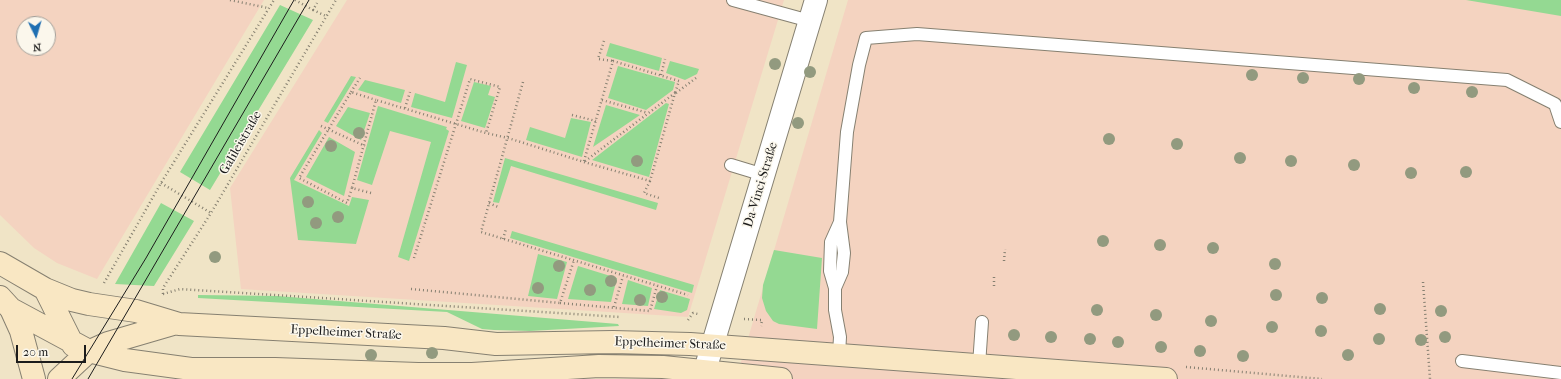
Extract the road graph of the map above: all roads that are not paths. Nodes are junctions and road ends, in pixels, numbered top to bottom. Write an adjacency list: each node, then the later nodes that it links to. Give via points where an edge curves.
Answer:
1 (733, 0): 3 (lane)
2 (816, 0): 3 (street, Da-Vinci-Straße)
3 (810, 21): 6 (street, Da-Vinci-Straße)
4 (1561, 122): 13 (lane, via 1554,104 1507,80 917,34 866,38 847,132 840,222 844,253 842,272 835,288 835,310 840,337)
5 (731, 165): 6 (lane)
6 (764, 176): 12 (street, Da-Vinci-Straße)
7 (0, 263): 8 (main road, Eppelheimer Straße)
8 (45, 289): 11 (main road, Eppelheimer Straße, via 89,304 136,311); 14 (main road)
9 (6, 303): 14 (main road, Eppelheimer Straße); 20 (main road, via 21,331)
10 (982, 322): 16 (lane)
11 (173, 324): 12 (main road, Eppelheimer Straße, via 436,338 496,344 613,342); 14 (main road, Eppelheimer Straße, via 108,343)
12 (713, 345): 13 (main road, Eppelheimer Straße); 19 (street, Da-Vinci-Straße)
13 (839, 354): 16 (main road, Eppelheimer Straße)
14 (80, 358): 17 (main road, Eppelheimer Straße, via 125,360); 21 (main road, Eppelheimer Straße)
15 (1462, 361): 18 (lane)
16 (979, 365): 24 (main road, Eppelheimer Straße)
17 (177, 368): 19 (main road, Eppelheimer Straße, via 472,374 599,366 663,367); 22 (main road, Eppelheimer Straße)
18 (1561, 373)
19 (704, 375): 23 (main road, Eppelheimer Straße)
20 (34, 379)
21 (59, 379)
22 (149, 379)
23 (781, 379)
24 (1166, 379)

